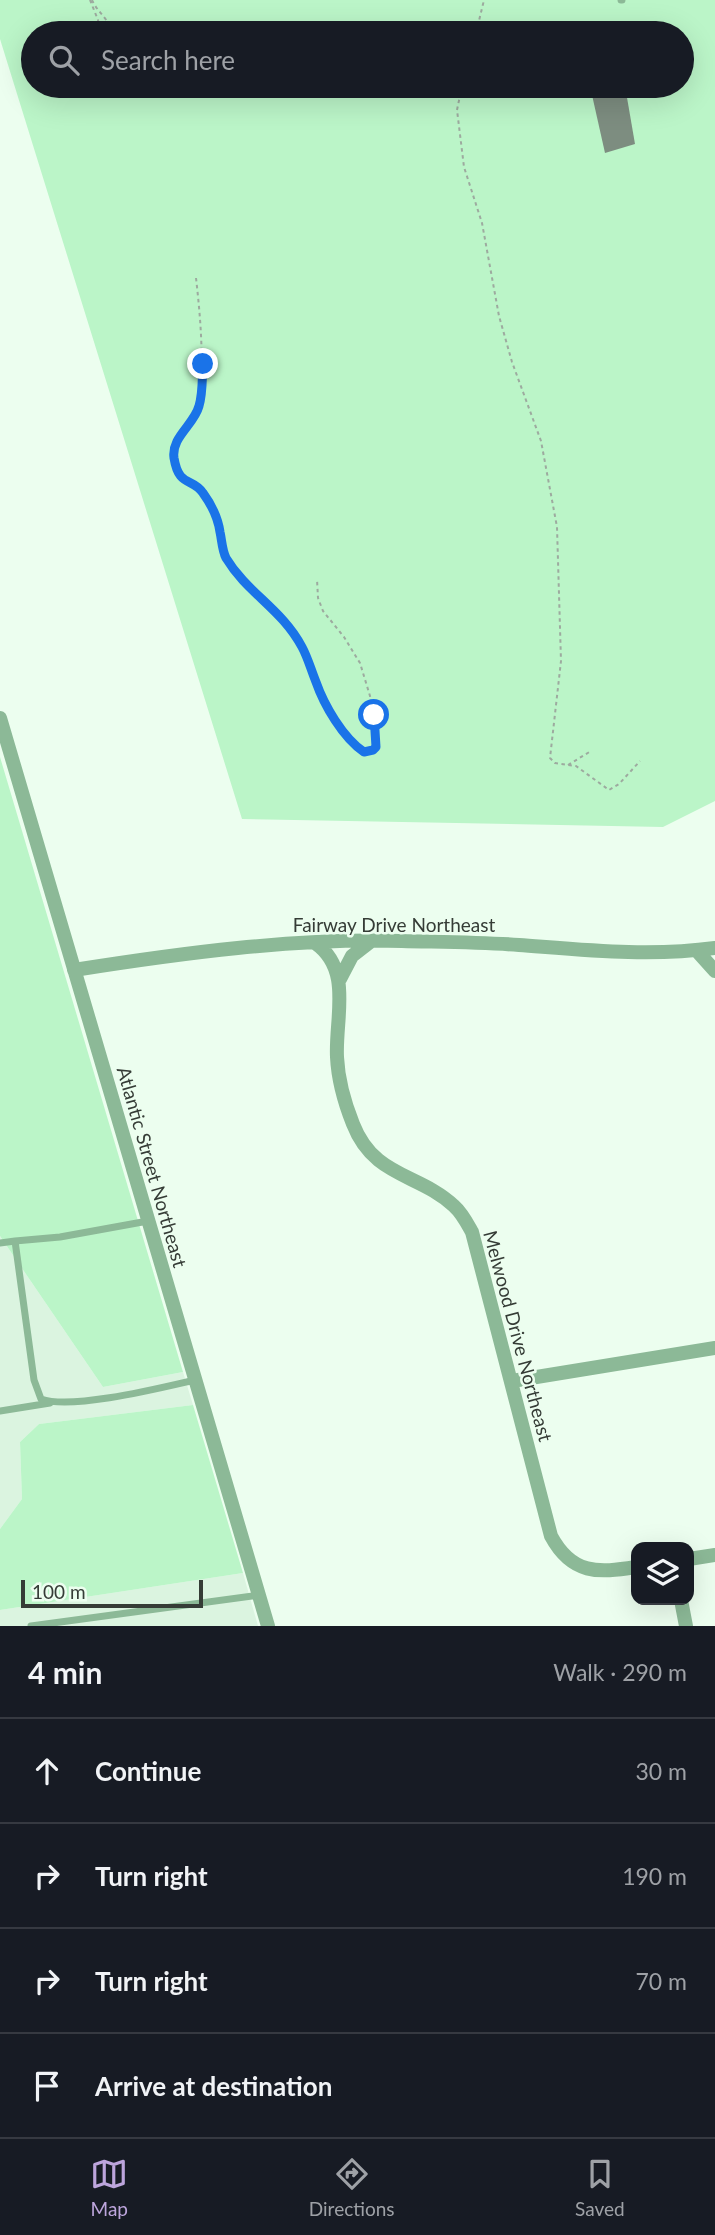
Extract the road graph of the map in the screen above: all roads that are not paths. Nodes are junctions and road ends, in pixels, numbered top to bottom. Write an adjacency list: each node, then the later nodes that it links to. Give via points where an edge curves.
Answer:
1 (0, 718): 6 (street, Atlantic Street Northeast)
2 (370, 942): 3 (street, Fairway Drive Northeast); 5 (street, Fairway Drive Northeast, via 626,953); 8 (street, via 352,956)
3 (315, 943): 6 (street, Fairway Drive Northeast, via 212,951); 8 (street, via 330,957)
4 (715, 948): 5 (street, Fairway Drive Northeast)
5 (697, 951): 7 (street)
6 (74, 970): 9 (street, Atlantic Street Northeast)
7 (715, 971)
8 (340, 979): 14 (street, Melwood Drive Northeast, via 337,1058 353,1125 379,1161 444,1198 465,1219)
9 (148, 1221): 10 (lane); 13 (street, Atlantic Street Northeast)
10 (15, 1241): 11 (lane); 15 (lane, via 34,1380 41,1399)
11 (0, 1243)
12 (715, 1348): 14 (street)
13 (195, 1380): 15 (lane, via 107,1398); 20 (street, Atlantic Street Northeast)
14 (512, 1381): 19 (street, Melwood Drive Northeast, via 557,1548 584,1568 599,1572)
15 (50, 1403): 16 (lane)
16 (0, 1411)
17 (715, 1555): 18 (street)
18 (694, 1558)
19 (631, 1568)
20 (259, 1595): 22 (lane); 23 (street, Atlantic Street Northeast)
21 (682, 1605): 24 (street)
22 (32, 1626)
23 (268, 1626)
24 (686, 1626)

